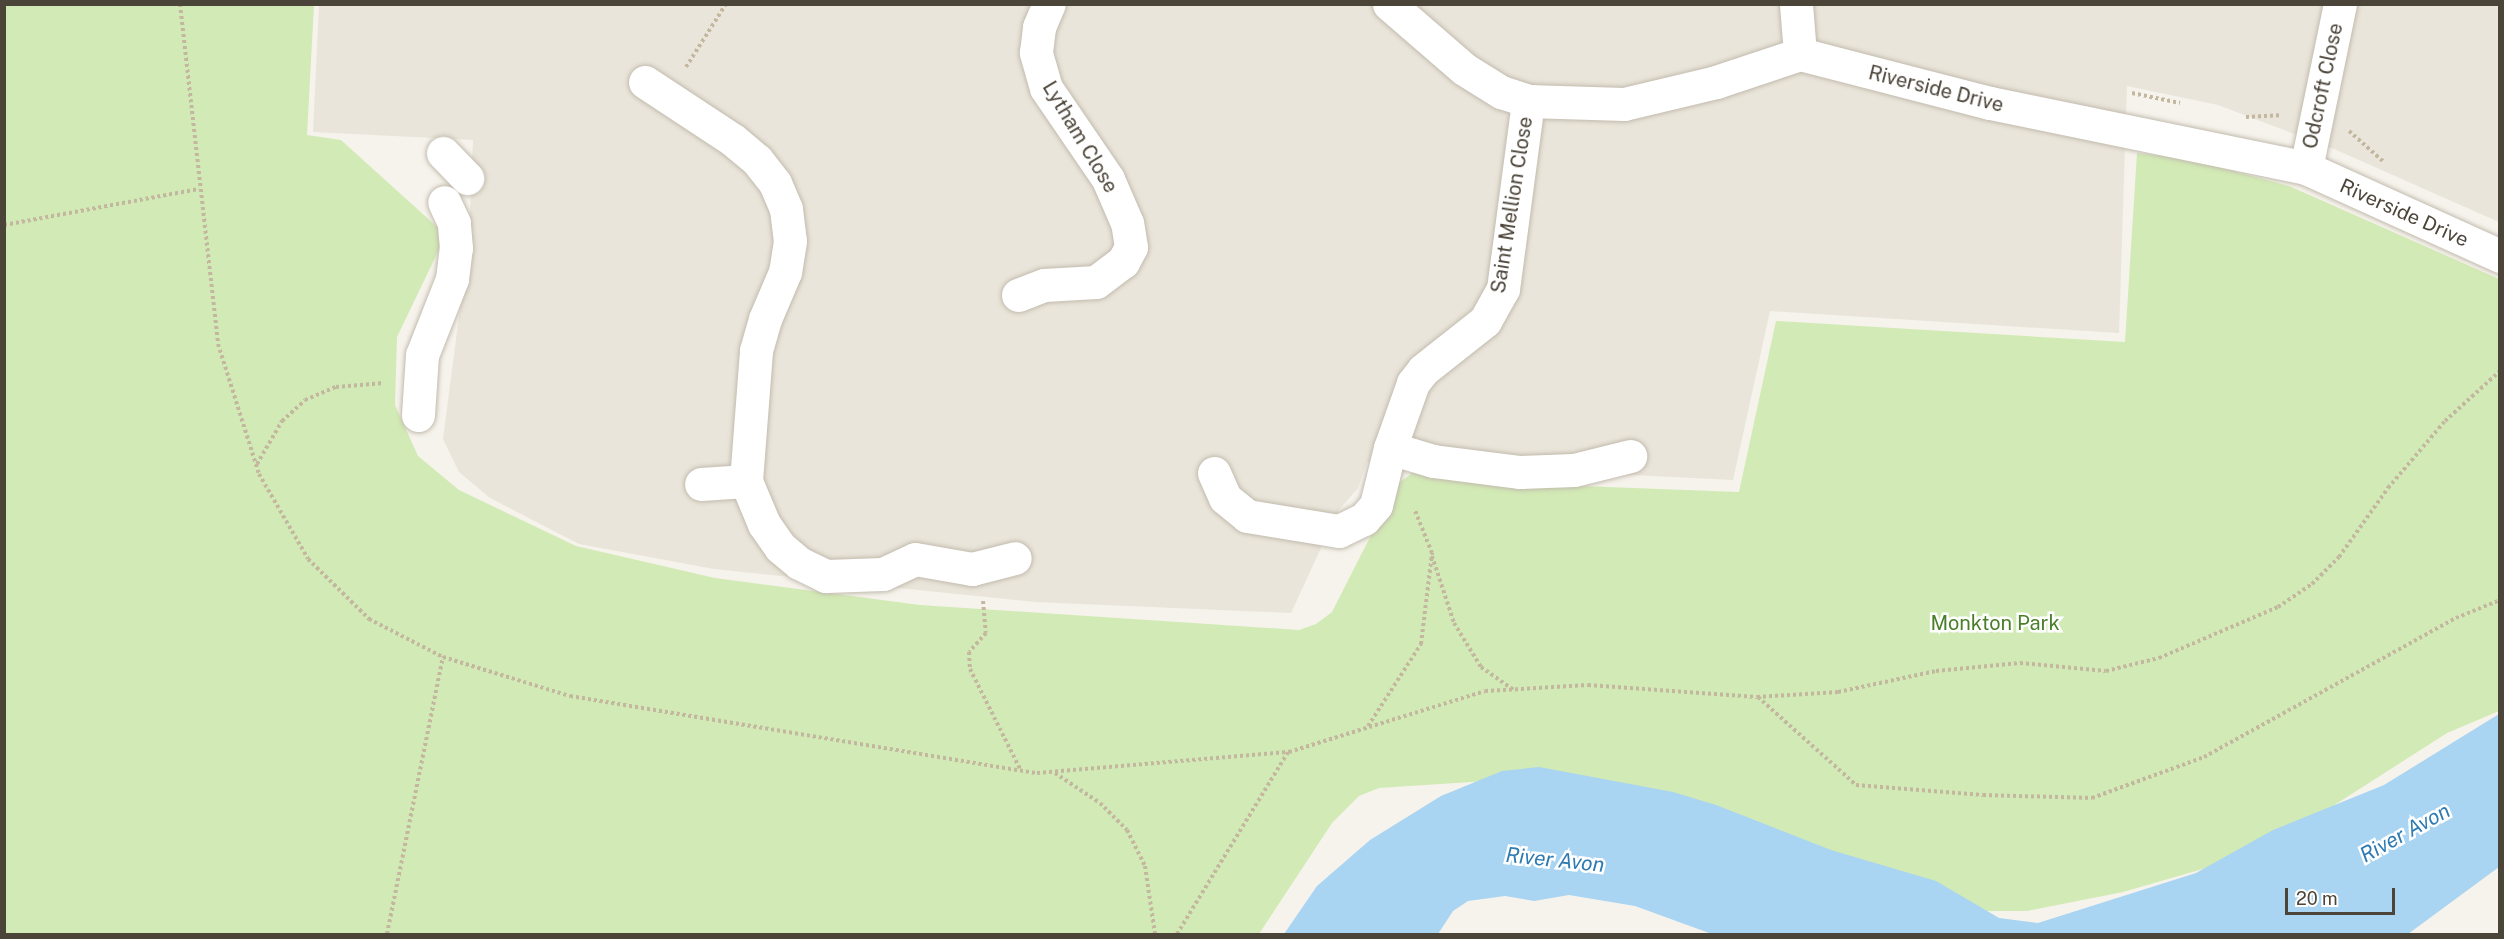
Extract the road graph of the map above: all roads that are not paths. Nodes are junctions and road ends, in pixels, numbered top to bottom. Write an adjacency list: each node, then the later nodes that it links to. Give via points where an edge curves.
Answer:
1 (1049, 4): 13 (street, Lytham Close, via 1039,27 1036,52 1046,88 1108,179 1127,223 1131,247 1123,262 1096,282 1044,285)
2 (1389, 4): 7 (street, via 1464,69 1501,92)
3 (1796, 4): 5 (street)
4 (2340, 4): 9 (street, Odcroft Close)
5 (1800, 54): 7 (street, via 1716,82 1624,104 1588,106); 9 (street, Riverside Drive, via 1990,103)
6 (657, 90): 18 (street, via 757,160 775,183 786,209 790,241 785,272 756,351)
7 (1528, 101): 15 (street, Saint Mellion Close, via 1503,289 1485,321 1423,370 1413,383)
8 (443, 153): 10 (street)
9 (2306, 168): 12 (street, Riverside Drive)
10 (467, 178)
11 (444, 202): 14 (street, via 454,223 456,248 452,279 422,355)
12 (2499, 256)
13 (1018, 295)
14 (418, 416)
15 (1390, 448): 16 (street, via 1433,460 1520,472 1574,470); 17 (street, Saint Mellion Close, via 1376,505 1364,519 1339,531 1247,516 1226,498)
16 (1630, 456)
17 (1214, 473)
18 (746, 481): 19 (street); 20 (street, via 764,524 780,547 799,563 826,576 883,574 915,559 961,568)
19 (701, 484)
20 (1015, 558)

